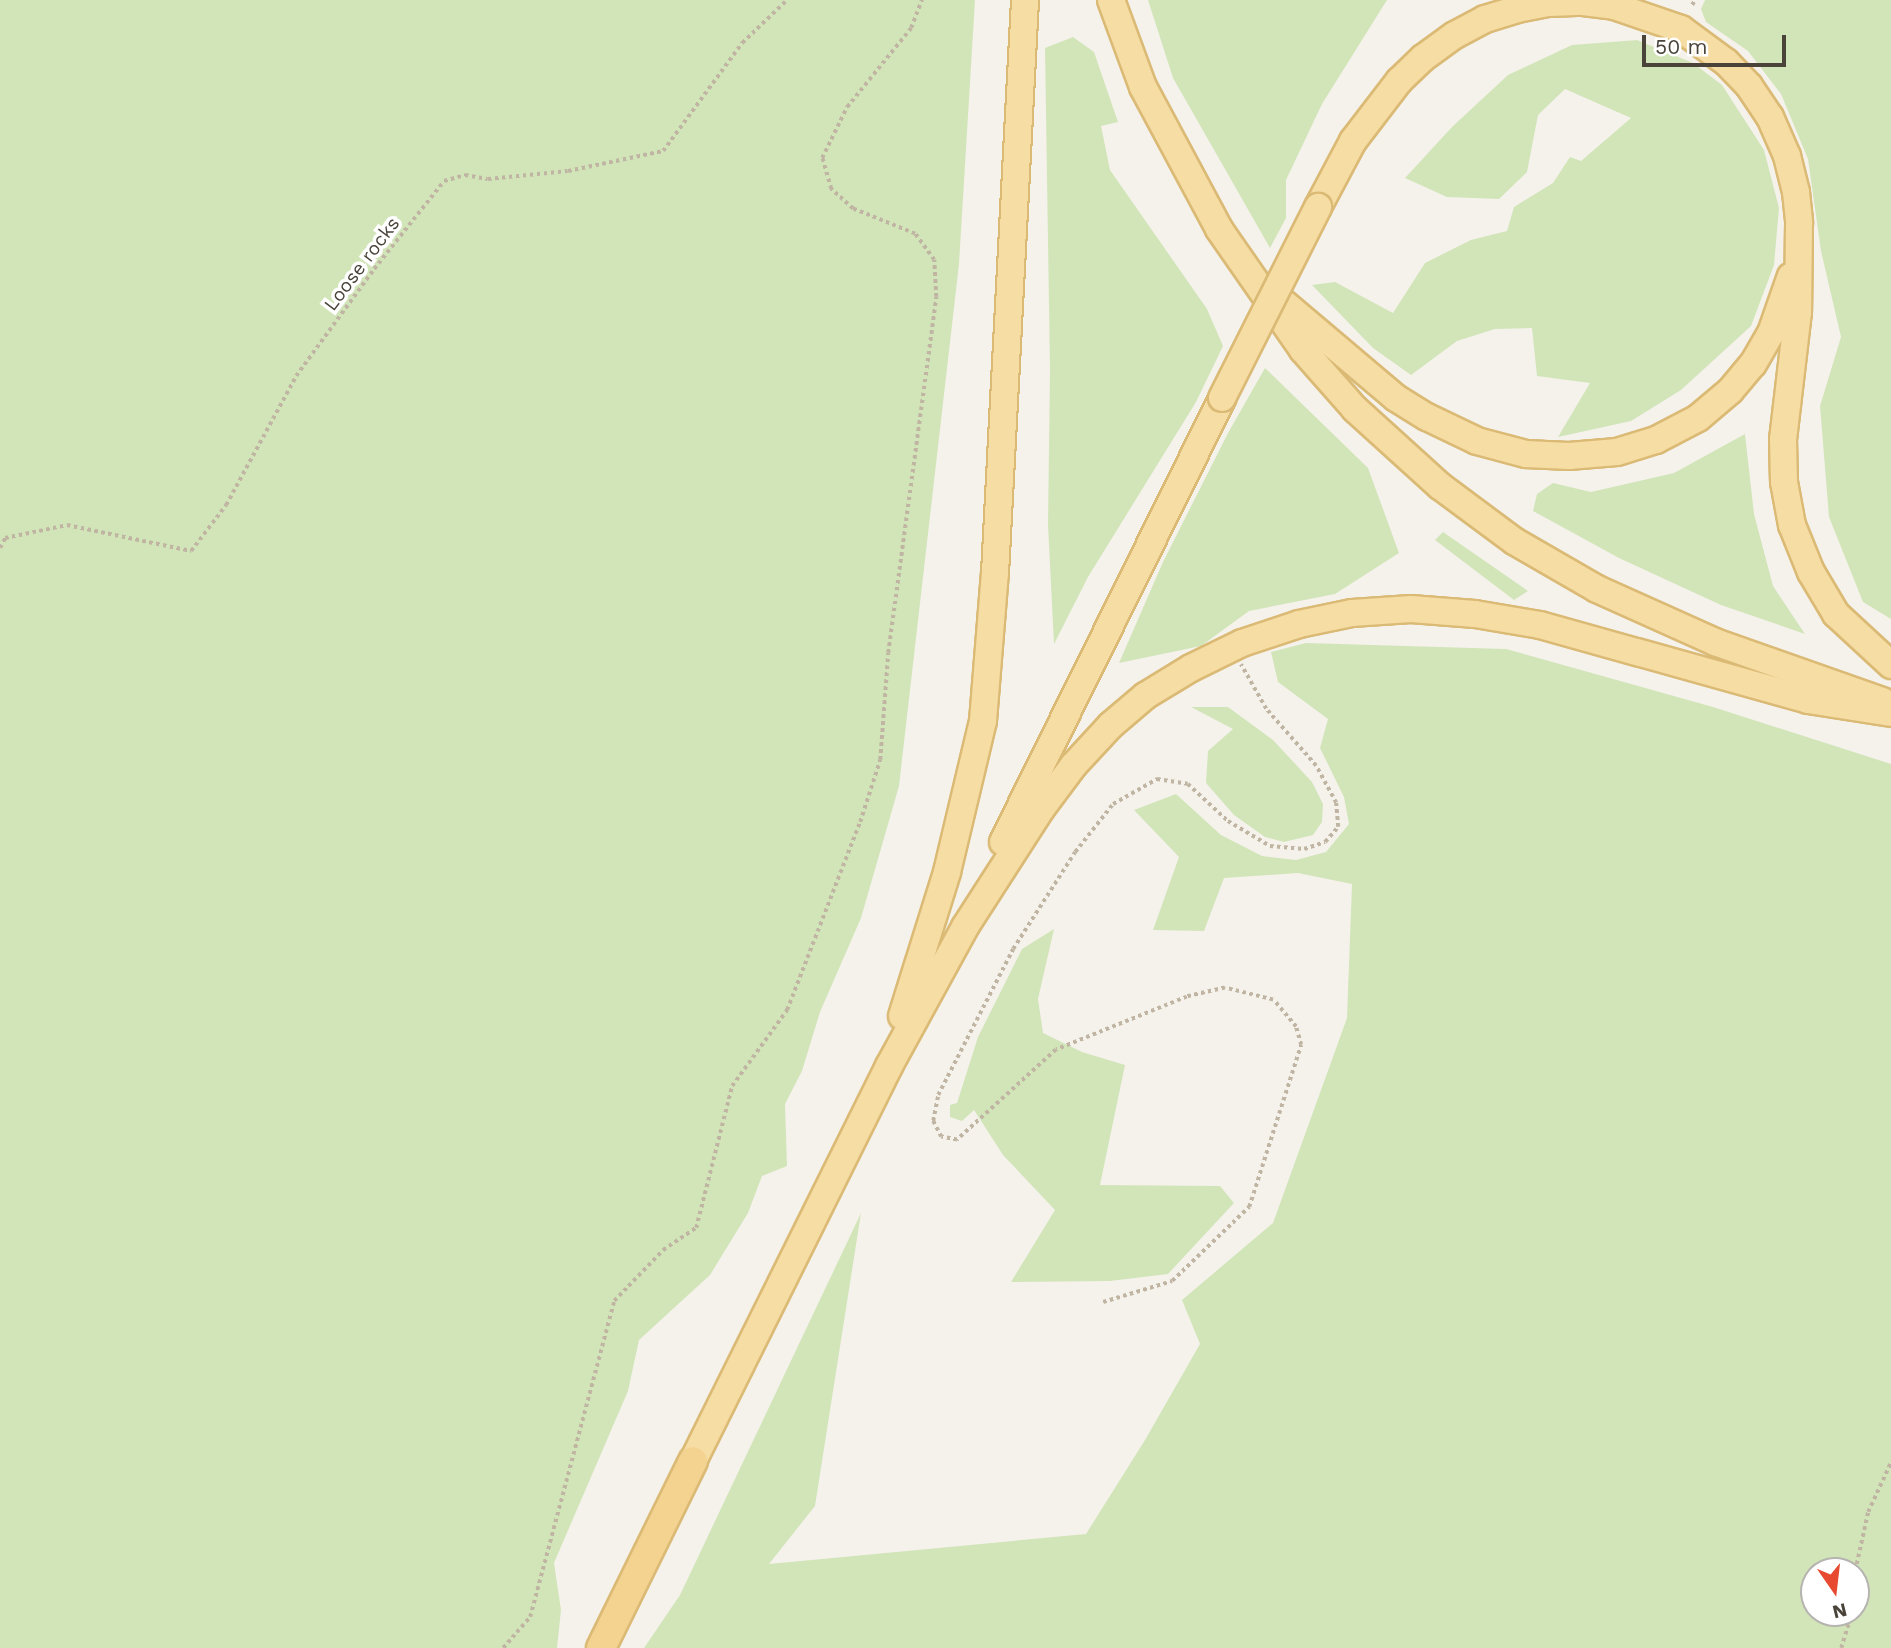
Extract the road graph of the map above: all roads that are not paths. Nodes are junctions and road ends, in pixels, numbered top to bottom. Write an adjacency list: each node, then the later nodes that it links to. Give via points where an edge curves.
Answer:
1 (1024, 0): 9 (main road, via 995,573 983,721 947,872)
2 (1111, 0): 4 (main road, via 1129,54 1160,121)
3 (1798, 254): 4 (main road, via 1771,332 1730,391 1698,418 1656,440 1617,452 1569,456 1526,454 1478,441 1427,417 1319,336); 5 (main road, via 1798,312 1783,439 1792,525 1811,572 1836,614); 8 (main road, bridge, via 1796,192 1770,117 1727,62 1681,29 1638,12 1583,2 1517,9 1485,19 1423,58 1375,109 1318,207 1006,834)
4 (1244, 267): 6 (main road, via 1303,350 1355,409 1440,486 1514,541 1597,589 1714,642)
5 (1891, 665)
6 (1891, 704)
7 (1891, 713): 8 (main road, via 1808,700 1552,628 1475,614 1411,609 1352,613 1299,624 1191,667 1145,696 1111,725 1041,809)
8 (965, 927): 9 (main road)
9 (889, 1066): 10 (main road)
10 (693, 1461): 11 (highway)
11 (601, 1648)

